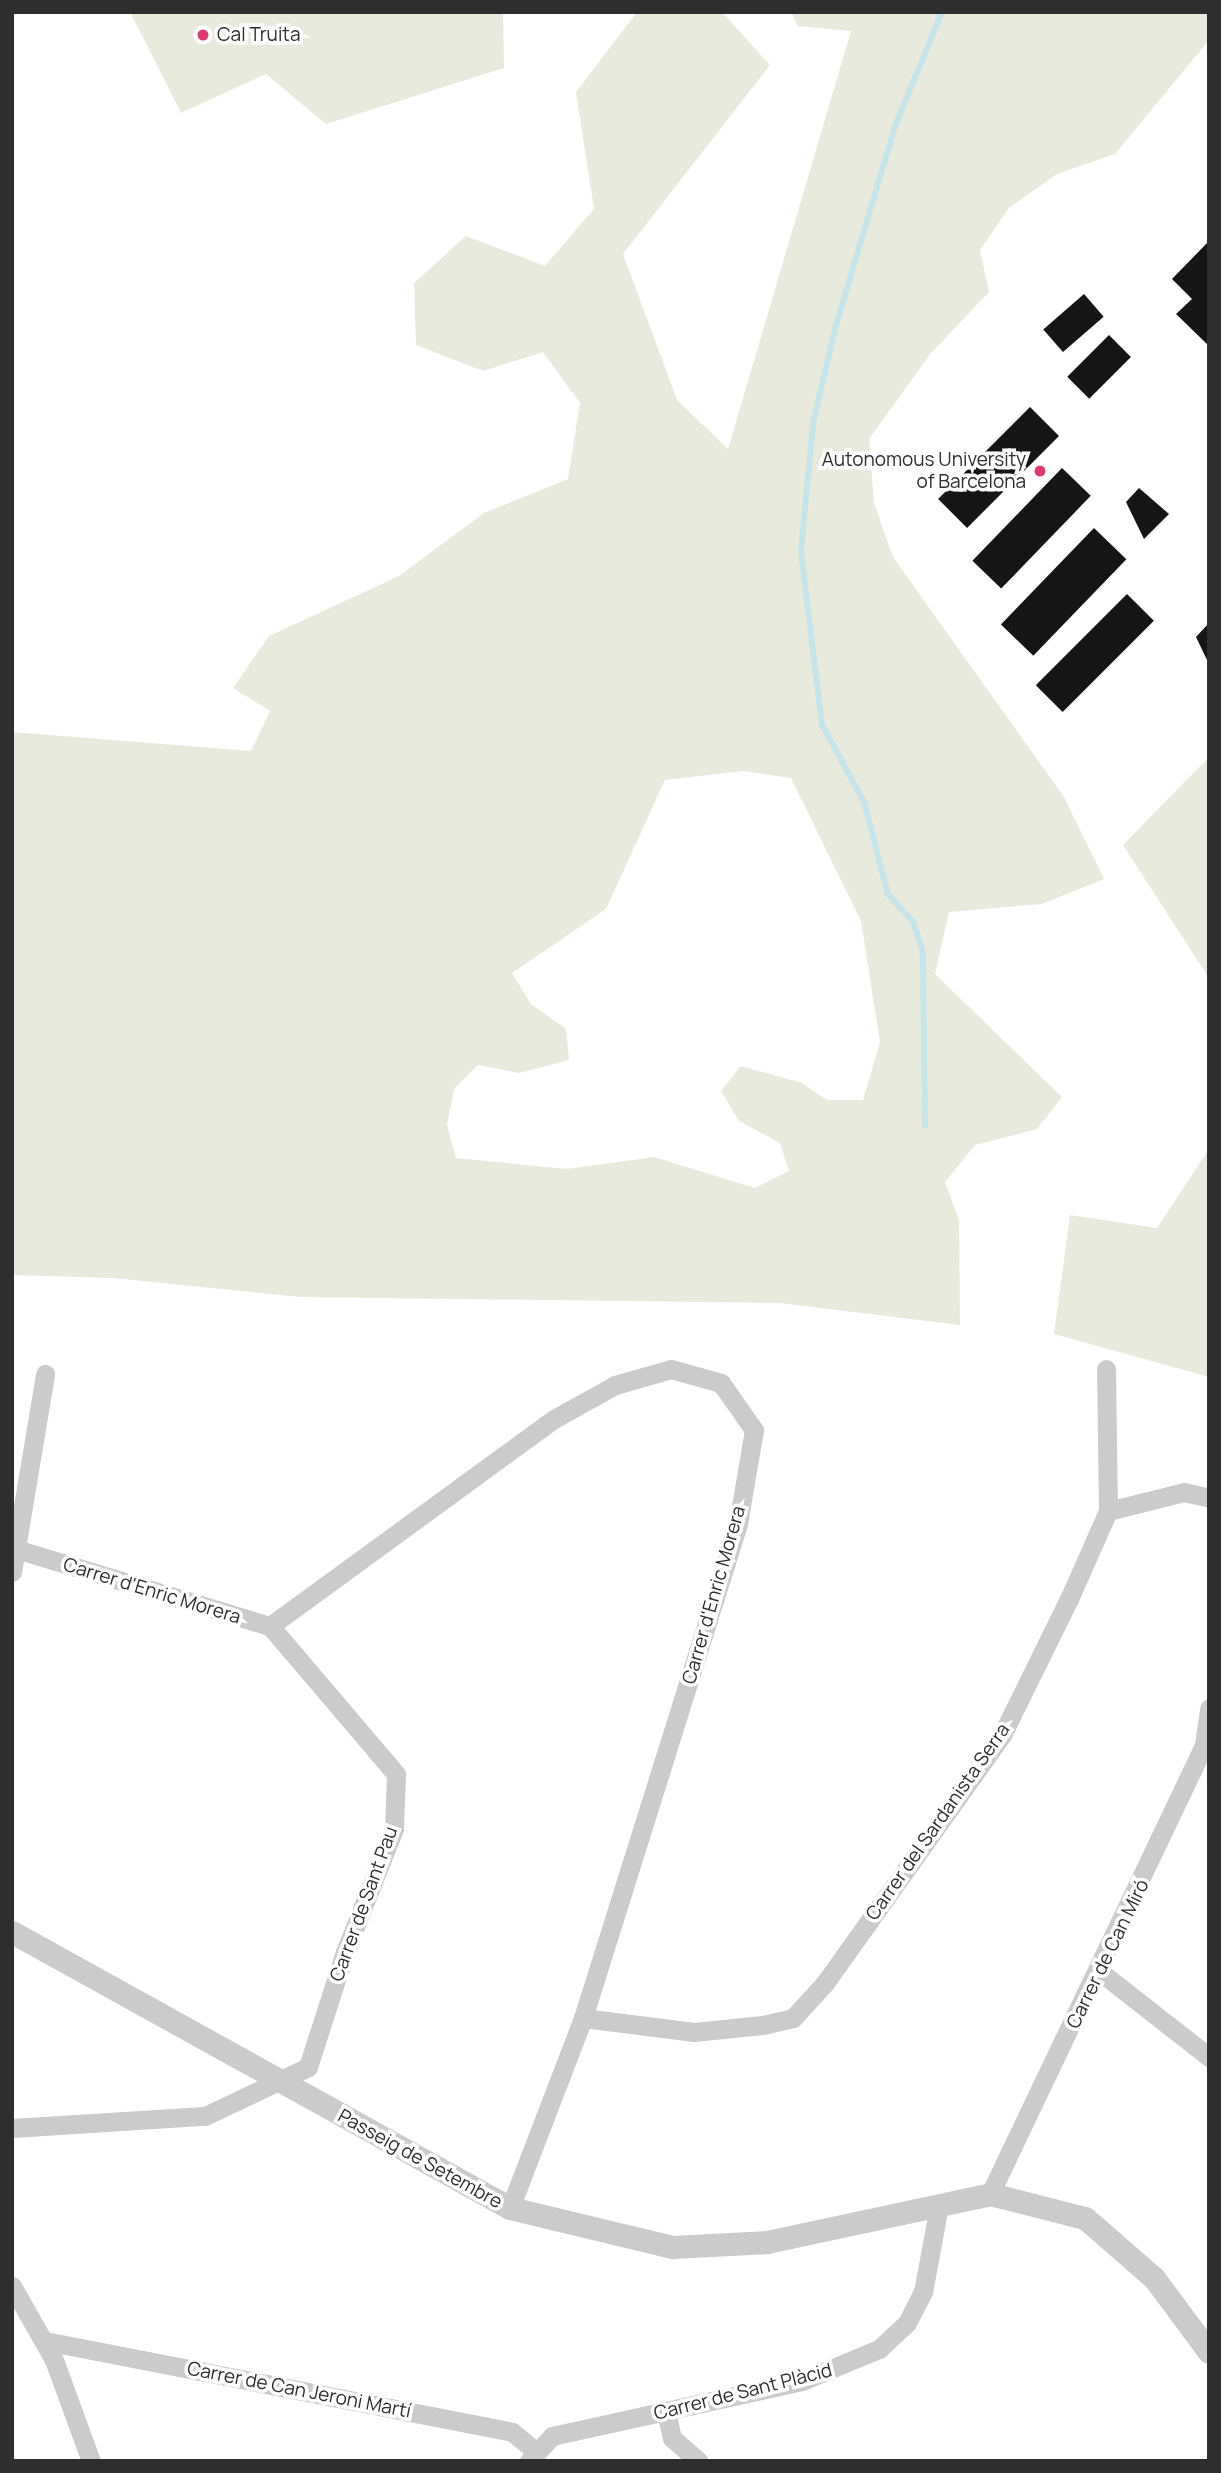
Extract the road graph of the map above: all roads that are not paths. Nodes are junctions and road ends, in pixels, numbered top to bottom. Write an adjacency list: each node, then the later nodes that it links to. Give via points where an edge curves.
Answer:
1 (1106, 1369): 6 (street, Carrer del Sardanista Serra)
2 (45, 1374): 7 (street)
3 (1209, 1480): 4 (street)
4 (1178, 1493): 5 (street); 6 (street)
5 (1209, 1498)
6 (1108, 1511): 13 (street, Carrer del Sardanista Serra, via 1002,1735 825,1983 793,2018 694,2032)
7 (16, 1549): 8 (street); 9 (street, Carrer d'Enric Morera)
8 (12, 1572)
9 (270, 1626): 13 (street, Carrer d'Enric Morera, via 554,1419 615,1385 671,1369 721,1383 754,1430 738,1524); 15 (street, Carrer de Sant Pau, via 396,1774 394,1829 345,1952 308,2067)
10 (1209, 1708): 12 (street, Carrer de Can Miró, via 1204,1745)
11 (12, 1932): 15 (street, Passeig de Setembre)
12 (1099, 1971): 14 (street); 17 (street, Carrer de Can Miró)
13 (583, 2018): 19 (street, Carrer d'Enric Morera)
14 (1209, 2057)
15 (282, 2082): 16 (street, Carrer de Sant Pau, via 205,2116); 19 (street, Passeig de Setembre)
16 (12, 2128)
17 (990, 2194): 18 (street, Passeig de Setembre); 22 (street, via 1085,2218 1154,2278)
18 (939, 2206): 19 (street, Passeig de Setembre, via 767,2242 673,2247); 23 (street, Carrer de Sant Plàcid, via 923,2292 907,2323 879,2349 802,2381)
19 (510, 2208)
20 (12, 2287): 21 (street)
21 (45, 2341): 24 (street, Carrer de Can Jeroni Martí, via 512,2432); 25 (street)
22 (1209, 2352)
23 (666, 2412): 24 (street, Carrer de Sant Plàcid, via 552,2436); 26 (street, via 672,2438)
24 (531, 2455)
25 (90, 2461)
26 (698, 2461)

